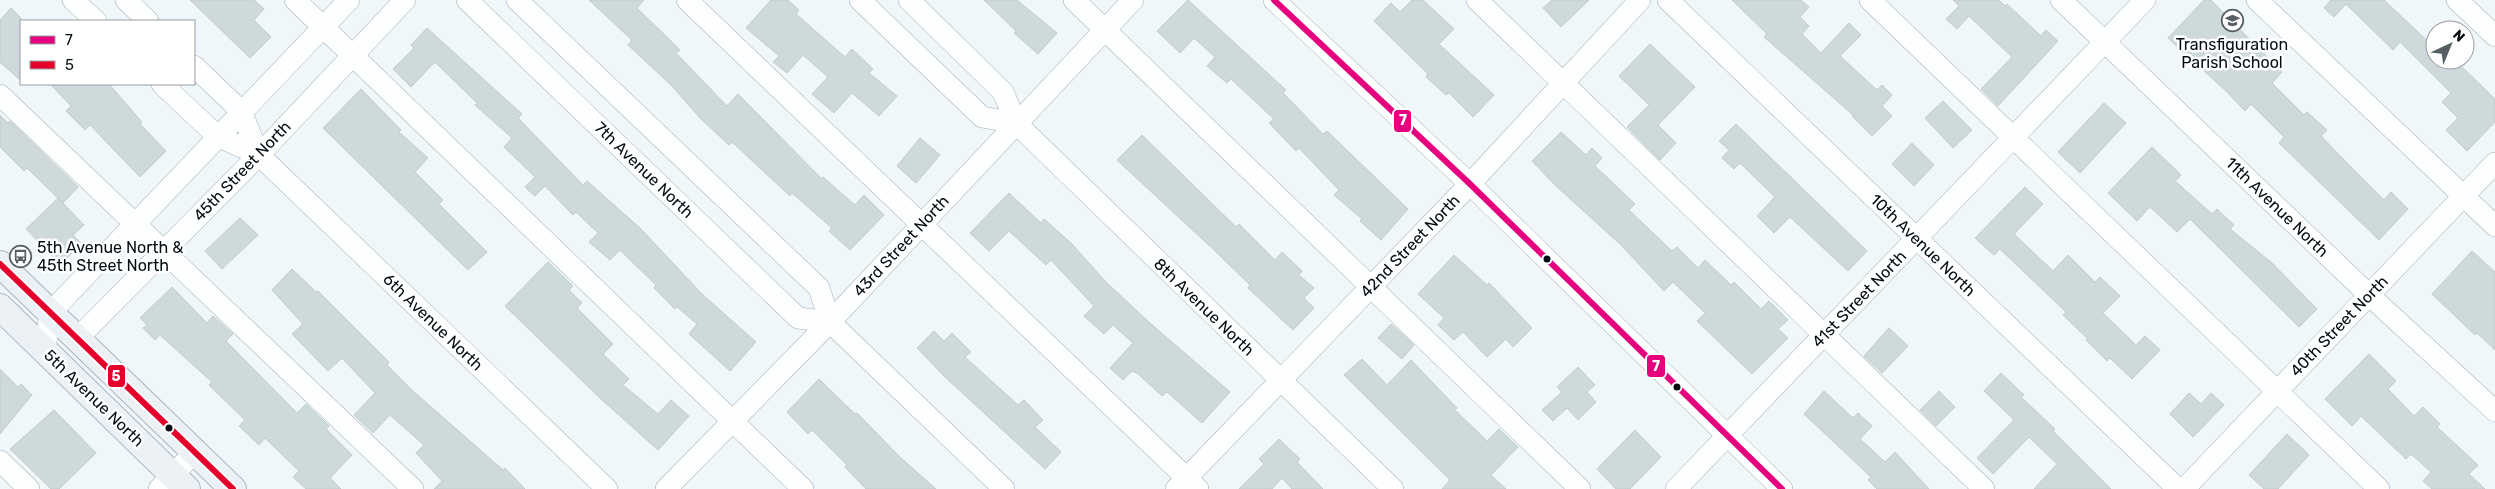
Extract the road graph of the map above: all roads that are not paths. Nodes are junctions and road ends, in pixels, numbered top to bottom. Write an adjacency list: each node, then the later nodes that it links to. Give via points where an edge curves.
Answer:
1 (73, 0): 22 (street)
2 (126, 0): 23 (street)
3 (295, 0): 24 (street)
4 (349, 0): 24 (street)
5 (405, 0): 28 (street, 45th Street North)
6 (467, 0): 51 (street, 7th Avenue North, via 798,318)
7 (517, 0): 51 (street, via 819,288)
8 (687, 0): 42 (street)
9 (860, 0): 34 (street, via 982,117)
10 (909, 0): 34 (street, 8th Avenue North, via 1003,92)
11 (1074, 0): 25 (street)
12 (1133, 0): 25 (street, 43rd Street North)
13 (1274, 0): 39 (street)
14 (1477, 0): 30 (street)
15 (1640, 0): 30 (street, 42nd Street North)
16 (1668, 0): 44 (street, 10th Avenue North)
17 (1870, 0): 36 (street)
18 (2061, 0): 27 (street, 11th Avenue North)
19 (2145, 0): 27 (street, 41st Street North)
20 (2257, 0): 40 (street)
21 (2457, 0): 26 (street)
22 (95, 20)
23 (147, 20)
24 (323, 27): 28 (street); 33 (street)
25 (1104, 30): 34 (street, 43rd Street North); 47 (street)
26 (2495, 36)
27 (2104, 42): 36 (street, 41st Street North); 48 (street, 11th Avenue North)
28 (352, 55): 37 (street, 45th Street North); 58 (street)
29 (195, 67): 33 (street, 6th Avenue North)
30 (1563, 83): 39 (street, 42nd Street North); 52 (street)
31 (163, 85): 35 (street, 6th Avenue North)
32 (0, 95): 41 (street)
33 (241, 111): 35 (street); 37 (street, 6th Avenue North)
34 (1016, 123): 42 (street, 43rd Street North); 55 (street, 8th Avenue North)
35 (217, 136): 37 (street, 6th Avenue North); 41 (street)
36 (2014, 138): 44 (street, 41st Street North); 56 (street)
37 (259, 155): 45 (street, 45th Street North); 67 (street, 6th Avenue North)
38 (2495, 163): 40 (street, 40th Street North)
39 (1470, 184): 47 (street, 42nd Street North); 59 (street)
40 (2464, 196): 43 (street); 48 (street, 40th Street North)
41 (134, 224): 45 (street); 50 (street)
42 (920, 225): 51 (street, 43rd Street North); 63 (street)
43 (2495, 226)
44 (1917, 239): 52 (street, 41st Street North); 76 (street, 10th Avenue North)
45 (164, 251): 53 (street, 45th Street North); 66 (street)
46 (0, 264): 50 (main road, 5th Avenue North)
47 (1371, 287): 55 (street, 42nd Street North); 72 (street)
48 (2369, 295): 56 (street, 40th Street North); 57 (street, 11th Avenue North)
49 (0, 307): 54 (main road, 5th Avenue North)
50 (50, 312): 53 (main road, 5th Avenue North); 54 (street)
51 (830, 322): 58 (street, 43rd Street North); 70 (street)
52 (1825, 334): 59 (street, 41st Street North); 75 (street)
53 (78, 339): 60 (main road, 5th Avenue North)
54 (45, 350): 62 (main road, 5th Avenue North)
55 (1280, 381): 63 (street, 42nd Street North); 71 (street, 8th Avenue North)
56 (2277, 391): 77 (street, 40th Street North); 78 (street)
57 (2495, 412)
58 (733, 421): 68 (street, 43rd Street North); 69 (street)
59 (1726, 434): 73 (street, 41st Street North); 74 (street)
60 (195, 452): 62 (street); 65 (main road, 5th Avenue North)
61 (0, 461): 64 (street)
62 (173, 484)
63 (1187, 485)
64 (29, 489)
65 (233, 489)
66 (413, 489)
67 (607, 489)
68 (666, 489)
69 (803, 489)
70 (1004, 489)
71 (1393, 489)
72 (1580, 489)
73 (1676, 489)
74 (1782, 489)
75 (1984, 489)
76 (2178, 489)
77 (2184, 489)
78 (2379, 489)

